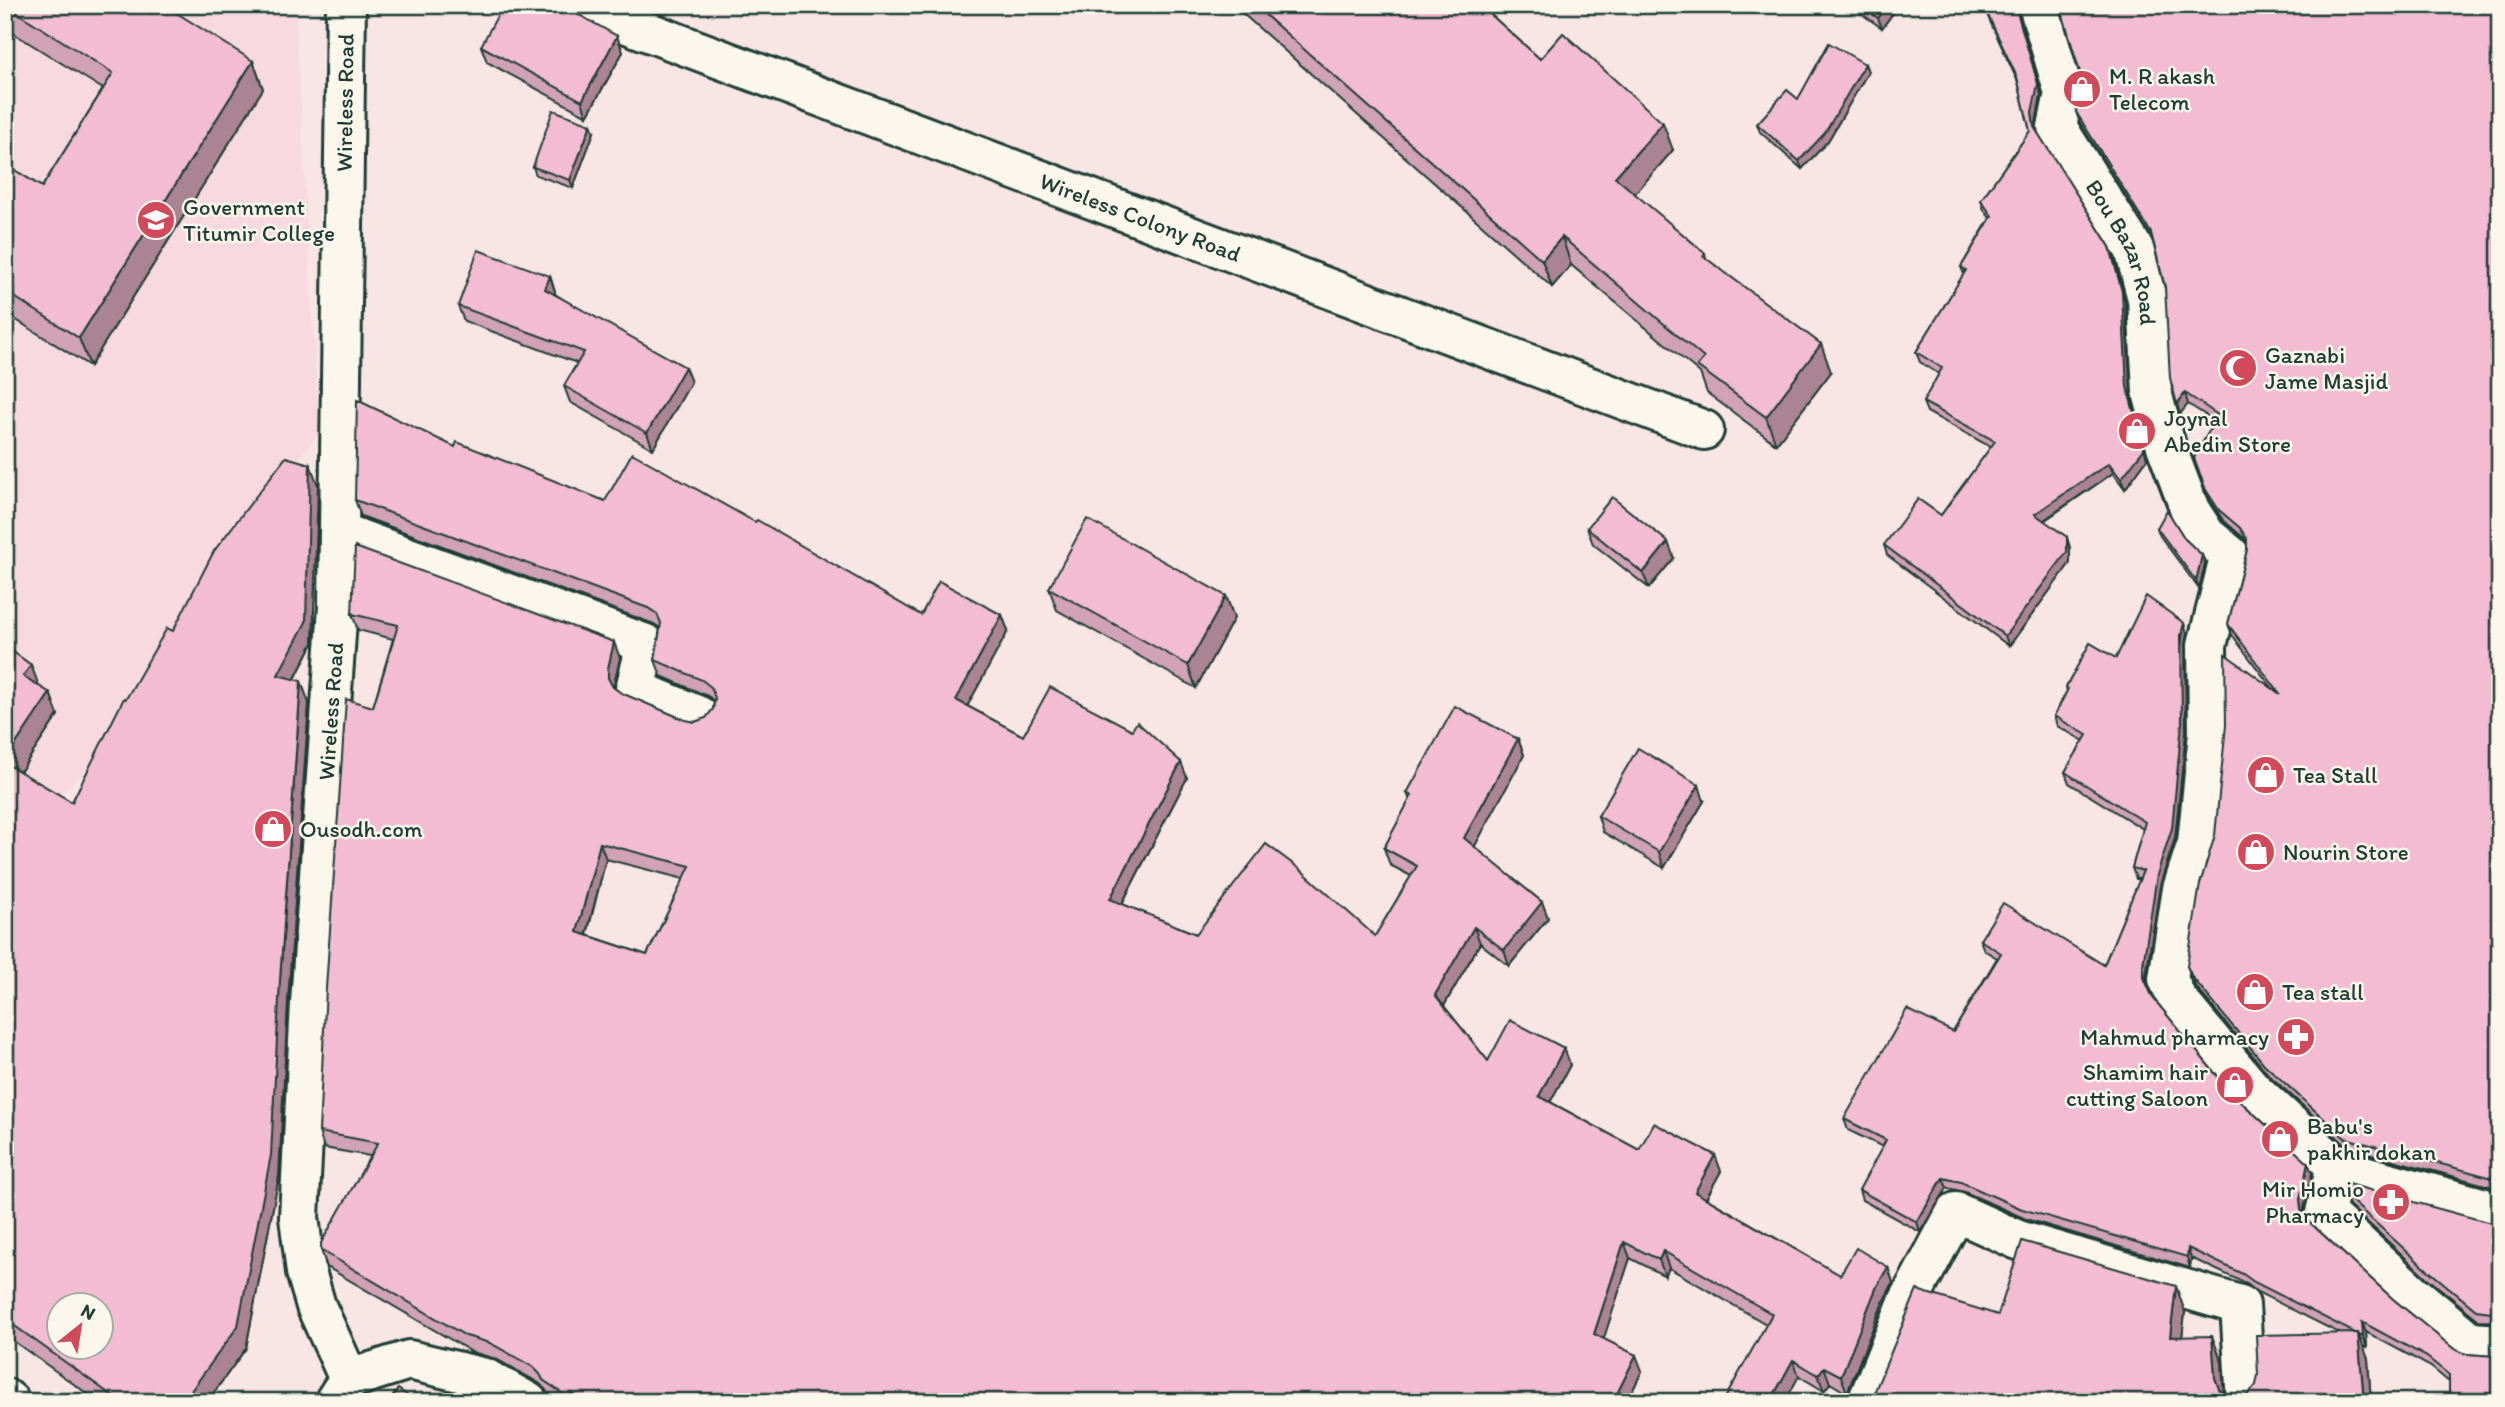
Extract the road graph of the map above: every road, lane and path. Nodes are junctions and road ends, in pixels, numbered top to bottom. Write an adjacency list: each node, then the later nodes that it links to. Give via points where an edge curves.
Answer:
1 (346, 5): 5 (street, Wireless Road)
2 (577, 5): 4 (street, Wireless Colony Road)
3 (2038, 5): 7 (street, Bou Bazar Road, via 2064,93 2057,127 2134,249 2147,299 2152,392 2166,446 2190,510 2206,535 2230,555 2207,645 2208,733 2197,843 2182,889 2168,979 2177,999 2252,1088)
4 (1704, 430)
5 (340, 532): 6 (street, via 646,644 635,689); 10 (street, Wireless Road, via 299,1217 306,1272)
6 (699, 716)
7 (2338, 1168): 8 (street); 9 (street, via 2325,1213 2471,1342)
8 (2500, 1212)
9 (2500, 1344)
10 (342, 1390): 13 (street, via 409,1360 485,1378)
11 (5, 1398): 12 (street)
12 (10, 1402)
13 (528, 1402)
14 (1867, 1402): 15 (street, via 1908,1302 1956,1212 2018,1240 2241,1304)
15 (2246, 1402)

